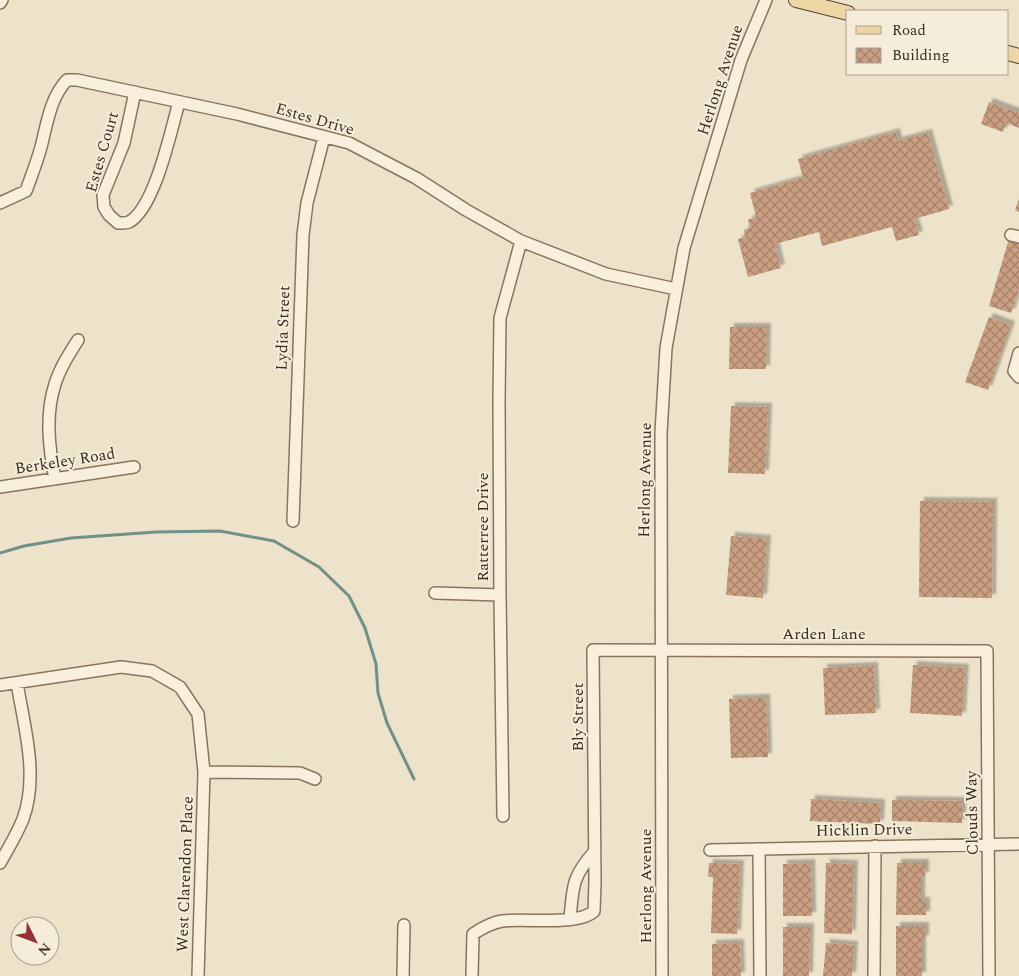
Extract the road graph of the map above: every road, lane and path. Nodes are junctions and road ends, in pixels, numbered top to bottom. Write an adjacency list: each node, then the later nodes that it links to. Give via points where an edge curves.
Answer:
1 (766, 0): 9 (street, Herlong Avenue, via 741,60 684,248)
2 (796, 0): 3 (main road)
3 (846, 12)
4 (135, 92): 5 (street, Estes Drive); 5 (street, Estes Court, via 124,143 103,195 104,207 118,224 129,222 150,196); 7 (street, Estes Drive, via 66,80 58,89 50,111 26,191)
5 (179, 102): 6 (street, Estes Drive)
6 (324, 137): 8 (street, Estes Drive, via 349,144 385,161); 16 (street, Lydia Street, via 307,203 303,235)
7 (0, 203)
8 (521, 241): 9 (street, Estes Drive, via 606,274); 18 (street, Ratterree Drive, via 500,318)
9 (676, 289): 19 (street, Herlong Avenue, via 666,348 660,433)
10 (78, 340): 14 (street, via 55,384 49,413 50,454)
11 (1019, 354): 12 (street, via 1014,371)
12 (1019, 377)
13 (134, 466): 14 (street, Berkeley Road)
14 (55, 479): 15 (street, Berkeley Road)
15 (0, 487)
16 (293, 522)
17 (435, 593): 18 (street)
18 (500, 595): 25 (street, Ratterree Drive)
19 (660, 649): 20 (street, Arden Lane); 31 (street, Bly Street, via 593,650); 38 (street, Herlong Avenue)
20 (987, 650): 27 (street, Clouds Way)
21 (17, 683): 22 (street, West Clarendon Place); 23 (street, West Clarendon Place, via 121,667 152,670 180,687 198,714); 32 (street, via 29,755 30,787 23,818)
22 (0, 685)
23 (204, 772): 24 (street, via 300,773); 35 (street, West Clarendon Place)
24 (315, 779)
25 (503, 816)
26 (1019, 844): 27 (street, Hicklin Drive)
27 (989, 845): 28 (street, Hicklin Drive); 41 (street, Clouds Way)
28 (875, 846): 29 (street, Hicklin Drive); 40 (street)
29 (759, 848): 30 (street, Hicklin Drive); 39 (street)
30 (710, 850)
31 (594, 852): 33 (street, via 576,878); 33 (street, Bly Street, via 594,911 584,917)
32 (0, 863)
33 (570, 919): 37 (street, Bly Street, via 501,922 486,926 473,934)
34 (404, 925): 36 (street)
35 (198, 976)
36 (403, 976)
37 (472, 976)
38 (662, 976)
39 (760, 976)
40 (874, 976)
41 (989, 976)

